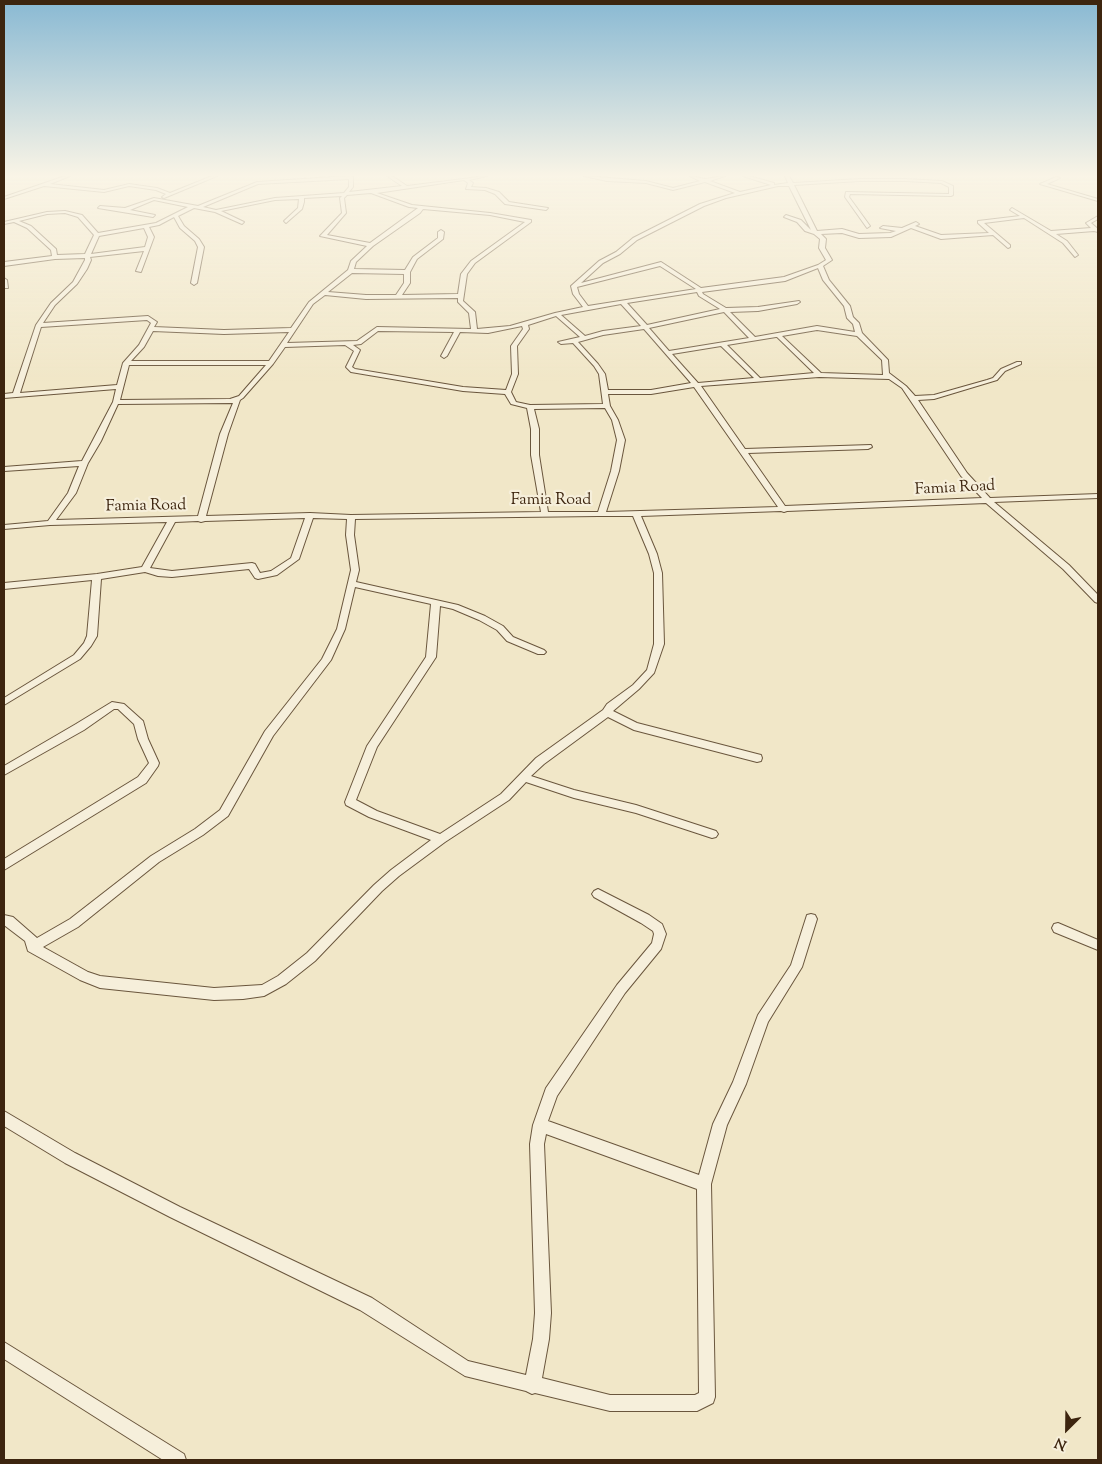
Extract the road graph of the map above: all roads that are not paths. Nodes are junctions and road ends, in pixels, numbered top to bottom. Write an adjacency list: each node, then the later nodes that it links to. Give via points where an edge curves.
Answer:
1 (48, 244): 15 (street, via 54,250)
2 (92, 244): 14 (street)
3 (147, 244): 12 (street)
4 (199, 244): 22 (street)
5 (367, 244): 11 (street)
6 (433, 244): 20 (street, via 416,258)
7 (497, 244): 28 (street, via 472,262 464,274)
8 (629, 244): 23 (street)
9 (822, 244): 17 (street, via 829,260)
10 (1067, 244): 13 (street)
11 (371, 245): 19 (street, via 353,262)
12 (145, 249): 14 (street); 18 (street)
13 (1075, 255)
14 (86, 256): 15 (street); 35 (street, via 88,260 75,283 53,304)
15 (55, 257): 16 (street)
16 (4, 264)
17 (820, 266): 25 (street, via 785,279); 41 (street, via 826,280 849,310)
18 (139, 271)
19 (352, 271): 20 (street); 26 (street)
20 (407, 272): 27 (street, via 407,283)
21 (4, 280): 24 (street)
22 (194, 283)
23 (574, 286): 25 (street, via 661,264); 31 (street)
24 (6, 287)
25 (701, 292): 29 (street); 32 (street)
26 (322, 294): 27 (street); 38 (street, via 311,302)
27 (399, 295): 28 (street)
28 (460, 296): 40 (street, via 460,301 472,312)
29 (623, 302): 31 (street); 36 (street)
30 (797, 302): 32 (street, via 758,310)
31 (586, 308): 33 (street)
32 (725, 310): 36 (street); 44 (street)
33 (557, 314): 34 (street); 43 (street)
34 (525, 324): 40 (street, via 488,331); 60 (street, via 526,329 514,346 515,374)
35 (40, 325): 37 (street, via 148,318 154,322); 62 (street)
36 (646, 327): 43 (street); 50 (street)
37 (151, 329): 38 (street); 53 (street, via 142,346)
38 (293, 330): 49 (street)
39 (458, 330): 40 (street); 48 (street, via 377,329 364,341); 51 (street)
40 (474, 330)
41 (859, 334): 42 (street, via 817,328); 56 (street, via 885,360 884,369)
42 (779, 336): 44 (street); 55 (street)
43 (584, 338): 46 (street)
44 (753, 338): 47 (street)
45 (561, 342): 46 (street)
46 (574, 342): 61 (street, via 602,374)
47 (722, 343): 50 (street); 57 (street)
48 (347, 344): 49 (street); 60 (street, via 357,350 349,367 353,371 463,389)
49 (283, 345): 54 (street)
50 (668, 353): 58 (street)
51 (444, 356)
52 (1019, 362): 64 (street, via 989,381 934,397)
53 (126, 363): 54 (street); 59 (street)
54 (272, 363): 65 (street, via 246,394)
55 (819, 375): 56 (street); 57 (street)
56 (890, 377): 64 (street, via 904,386)
57 (759, 380): 58 (street)
58 (697, 386): 61 (street, via 651,392); 70 (street)
59 (121, 387): 62 (street); 66 (street)
60 (508, 392): 68 (street, via 513,403)
61 (606, 392): 67 (street)
62 (16, 395): 63 (street)
63 (4, 396)
64 (913, 398): 74 (street, via 964,474)
65 (236, 400): 66 (street); 81 (street)
66 (116, 402): 71 (street)
67 (607, 406): 68 (street); 79 (street, via 616,420 621,440)
68 (530, 408): 78 (street)
69 (868, 447): 70 (street)
70 (744, 451): 75 (street)
71 (84, 463): 72 (street); 83 (street, via 72,493)
72 (4, 469)
73 (1098, 496): 74 (street, Famia Road)
74 (988, 501): 75 (street, Famia Road); 89 (street, via 1066,567)
75 (784, 510): 76 (street, Famia Road)
76 (635, 512): 79 (street, Famia Road); 93 (street, via 658,573 659,644 651,670)
77 (310, 515): 80 (street, Famia Road); 81 (street, Famia Road); 85 (street, via 295,559 274,574 258,576 252,566 172,574)
78 (545, 515): 79 (street, Famia Road); 80 (street, Famia Road)
79 (601, 515)
80 (351, 517): 87 (street)
81 (201, 520): 82 (street, Famia Road)
82 (171, 521): 83 (street, Famia Road); 85 (street)
83 (50, 523): 84 (street, Famia Road)
84 (4, 528)
85 (145, 569): 86 (street)
86 (97, 577): 88 (street); 92 (street, via 92,636 88,644 77,657)
87 (352, 584): 90 (street); 105 (street, via 341,629 326,660 269,734 224,812 155,859 74,923)
88 (4, 586)
89 (1098, 600)
90 (436, 602): 91 (street, via 482,618 500,628 510,639); 98 (street, via 431,657 372,746 350,802)
91 (541, 652)
92 (4, 702)
93 (607, 712): 94 (street, via 634,726); 96 (street, via 540,761)
94 (757, 758)
95 (4, 771): 99 (street, via 112,705 121,706 138,723 154,763 142,780)
96 (524, 778): 97 (street); 98 (street, via 504,797)
97 (712, 834)
98 (441, 839): 105 (street, via 378,888 311,957 264,990 214,994 100,982)
99 (4, 865)
100 (598, 894): 107 (street, via 645,919 658,928 660,934 657,945 621,989 551,1093)
101 (811, 918): 108 (street, via 796,967 764,1019 720,1124)
102 (4, 920): 105 (street, via 10,921 31,939)
103 (1058, 928): 104 (street)
104 (1098, 945)
105 (32, 947)
106 (4, 1118): 110 (street, via 70,1158 175,1212 366,1304 465,1368)
107 (540, 1125): 108 (street); 110 (street, via 537,1144 543,1313)
108 (704, 1184): 110 (street, via 707,1396 697,1403 610,1403)
109 (4, 1350): 111 (street)
110 (532, 1386)
111 (178, 1460)

